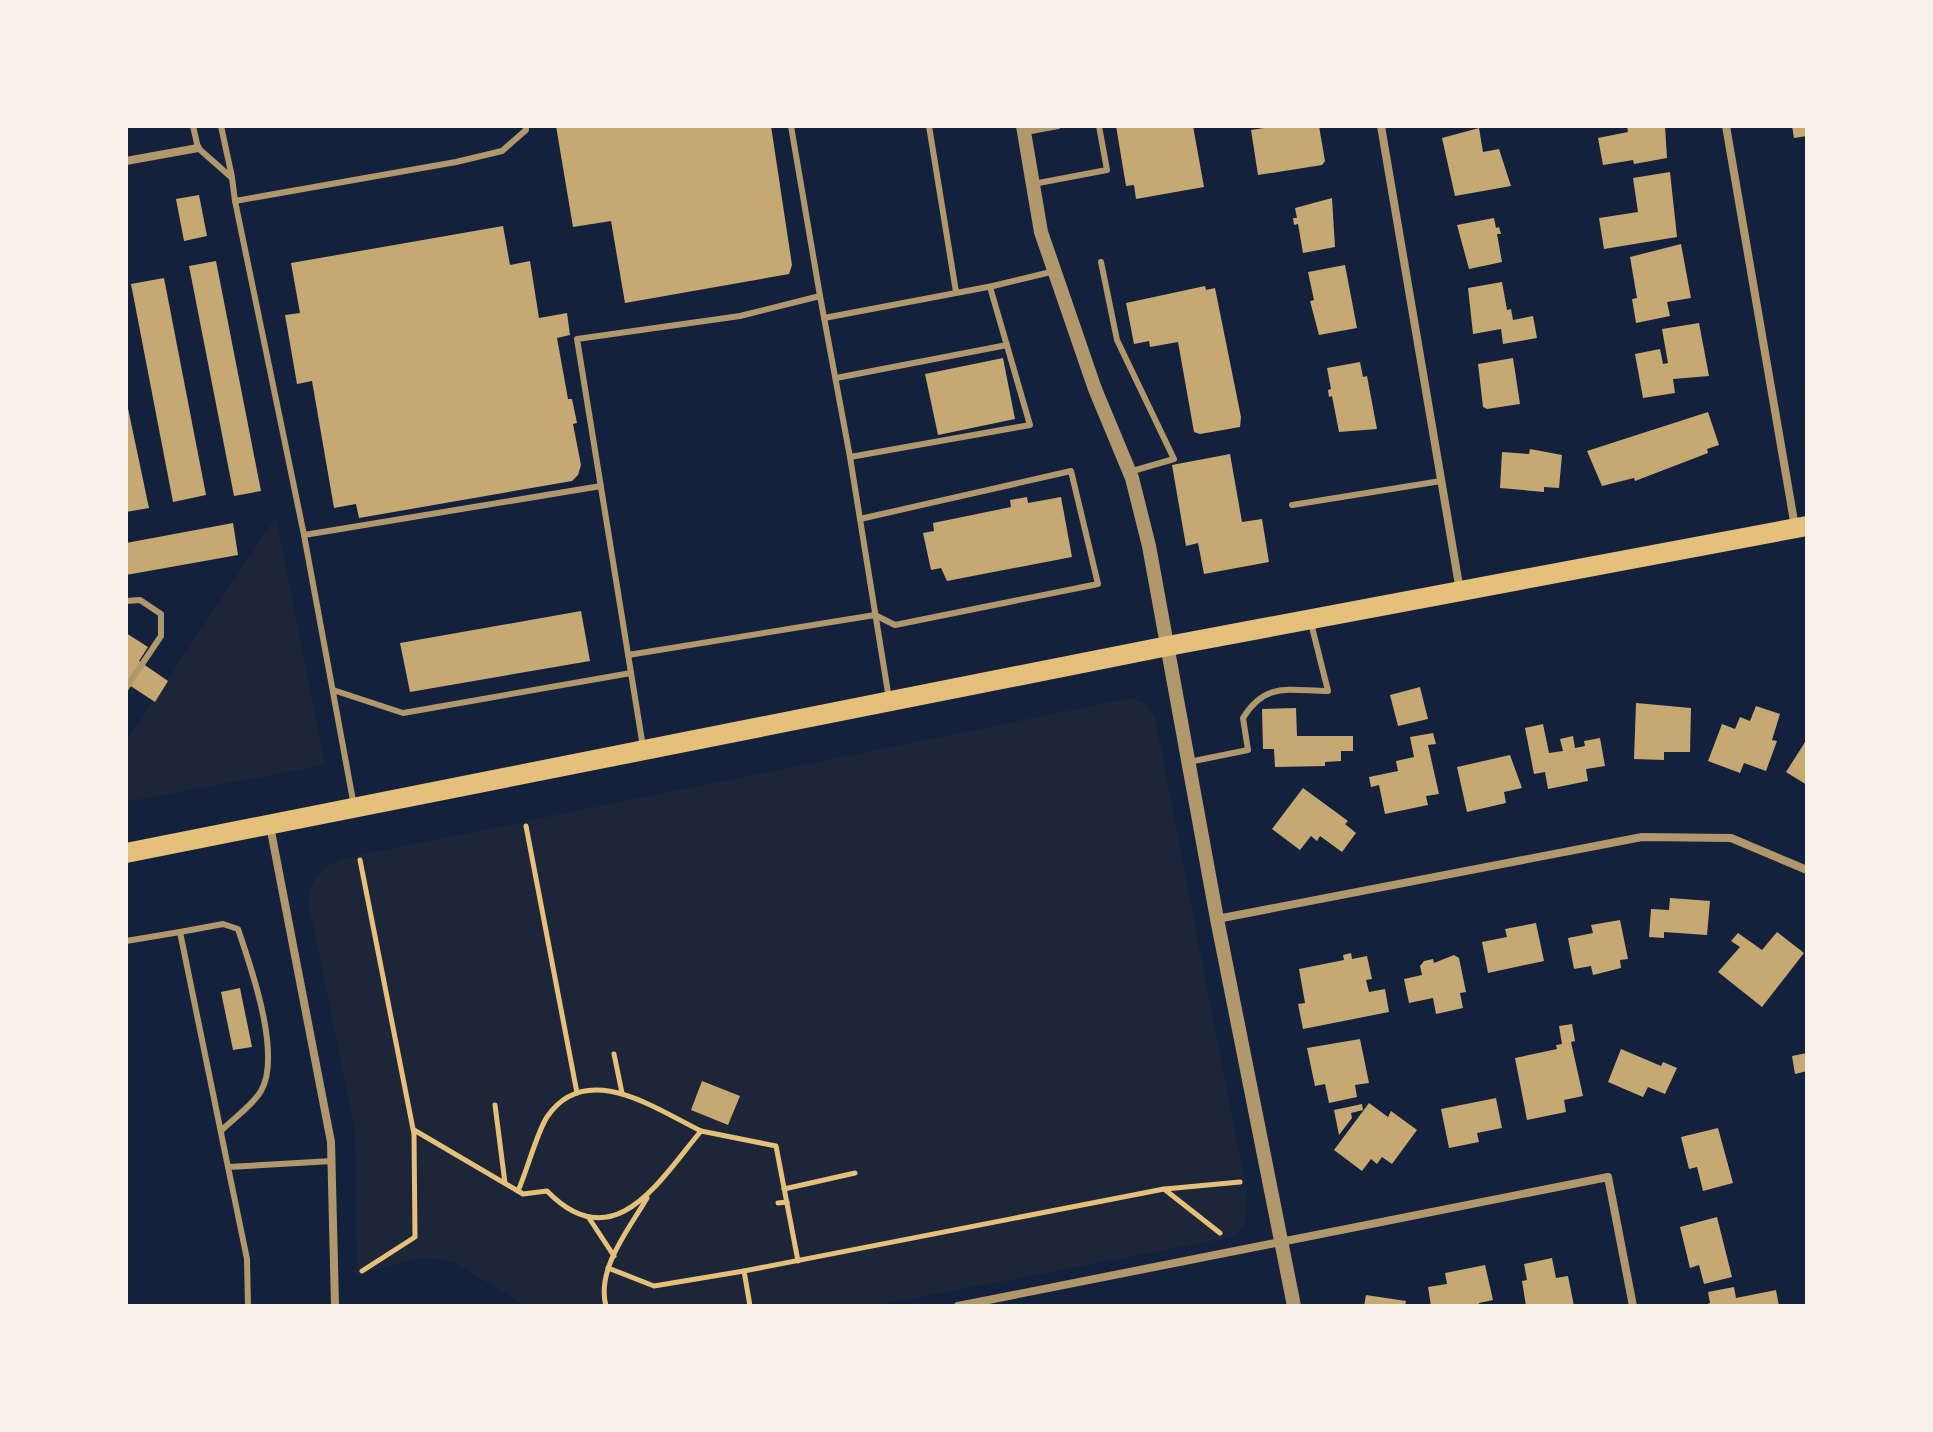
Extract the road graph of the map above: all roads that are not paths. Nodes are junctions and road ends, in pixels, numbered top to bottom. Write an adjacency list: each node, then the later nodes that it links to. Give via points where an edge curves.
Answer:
1 (193, 126): 11 (lane)
2 (221, 126): 13 (lane)
3 (526, 126): 15 (lane, via 502,151)
4 (791, 126): 20 (lane)
5 (929, 126): 19 (lane)
6 (1058, 126): 10 (lane)
7 (1099, 126): 14 (lane, via 1107,170)
8 (1381, 126): 26 (street)
9 (1726, 126): 30 (street)
10 (1024, 129): 14 (street)
11 (198, 148): 12 (street); 13 (lane)
12 (126, 161)
13 (232, 178): 15 (lane)
14 (1033, 184): 17 (street, via 1041,232)
15 (235, 201): 31 (lane)
16 (1101, 262): 25 (lane, via 1117,340 1174,459)
17 (1055, 271): 18 (lane); 25 (street)
18 (990, 287): 19 (lane); 22 (lane)
19 (956, 292): 21 (lane)
20 (820, 296): 21 (lane); 27 (lane, via 740,316 577,339)
21 (824, 318): 23 (lane)
22 (1007, 345): 23 (lane); 24 (lane, via 1030,425)
23 (836, 378): 24 (lane)
24 (850, 457): 29 (lane)
25 (1129, 472): 36 (street)
26 (1441, 481): 28 (lane); 32 (street)
27 (601, 486): 31 (lane); 37 (lane)
28 (1292, 505)
29 (860, 519): 34 (lane); 34 (lane, via 1071,471 1098,584 895,625)
30 (1801, 527): 32 (main road)
31 (304, 535): 40 (lane)
32 (1460, 591): 35 (main road)
33 (126, 601): 39 (lane, via 140,600 161,614 161,636)
34 (875, 615): 37 (lane); 41 (lane)
35 (1310, 619): 36 (main road); 43 (lane, via 1328,691 1268,691 1253,701 1243,718 1248,750)
36 (1168, 646): 41 (main road); 43 (street)
37 (628, 655): 38 (lane)
38 (631, 673): 40 (lane, via 403,713); 42 (lane)
39 (126, 688)
40 (333, 690): 44 (lane)
41 (889, 702): 42 (main road)
42 (643, 751): 44 (main road)
43 (1189, 762): 48 (street)
44 (354, 807): 45 (main road)
45 (270, 826): 46 (main road); 52 (street)
46 (126, 853)
47 (1807, 870): 48 (street, via 1731,838 1642,837)
48 (1217, 919): 54 (street)
49 (180, 932): 50 (lane); 51 (lane); 51 (lane, via 223,924 238,929 262,1021 271,1064 261,1092)
50 (126, 941)
51 (222, 1130): 53 (lane)
52 (332, 1161): 53 (lane); 56 (street)
53 (228, 1167): 55 (lane, via 247,1259)
54 (1281, 1241): 57 (street); 58 (street); 59 (street, via 1608,1177)
55 (248, 1306)
56 (335, 1306)
57 (958, 1306)
58 (1294, 1306)
59 (1633, 1306)

